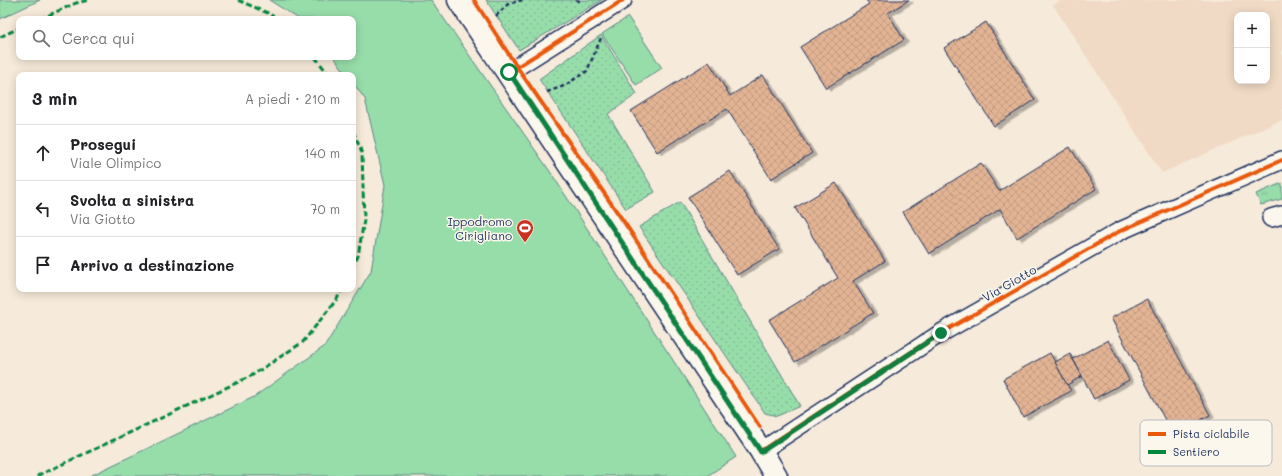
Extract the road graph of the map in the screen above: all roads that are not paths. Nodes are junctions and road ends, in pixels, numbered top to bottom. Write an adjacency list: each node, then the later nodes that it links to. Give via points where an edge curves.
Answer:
1 (460, 0): 3 (main road)
2 (623, 0): 3 (street)
3 (509, 72): 5 (main road)
4 (1282, 160): 5 (street, Via Giotto, via 1120,231 941,333)
5 (761, 452): 6 (main road)
6 (776, 476)

